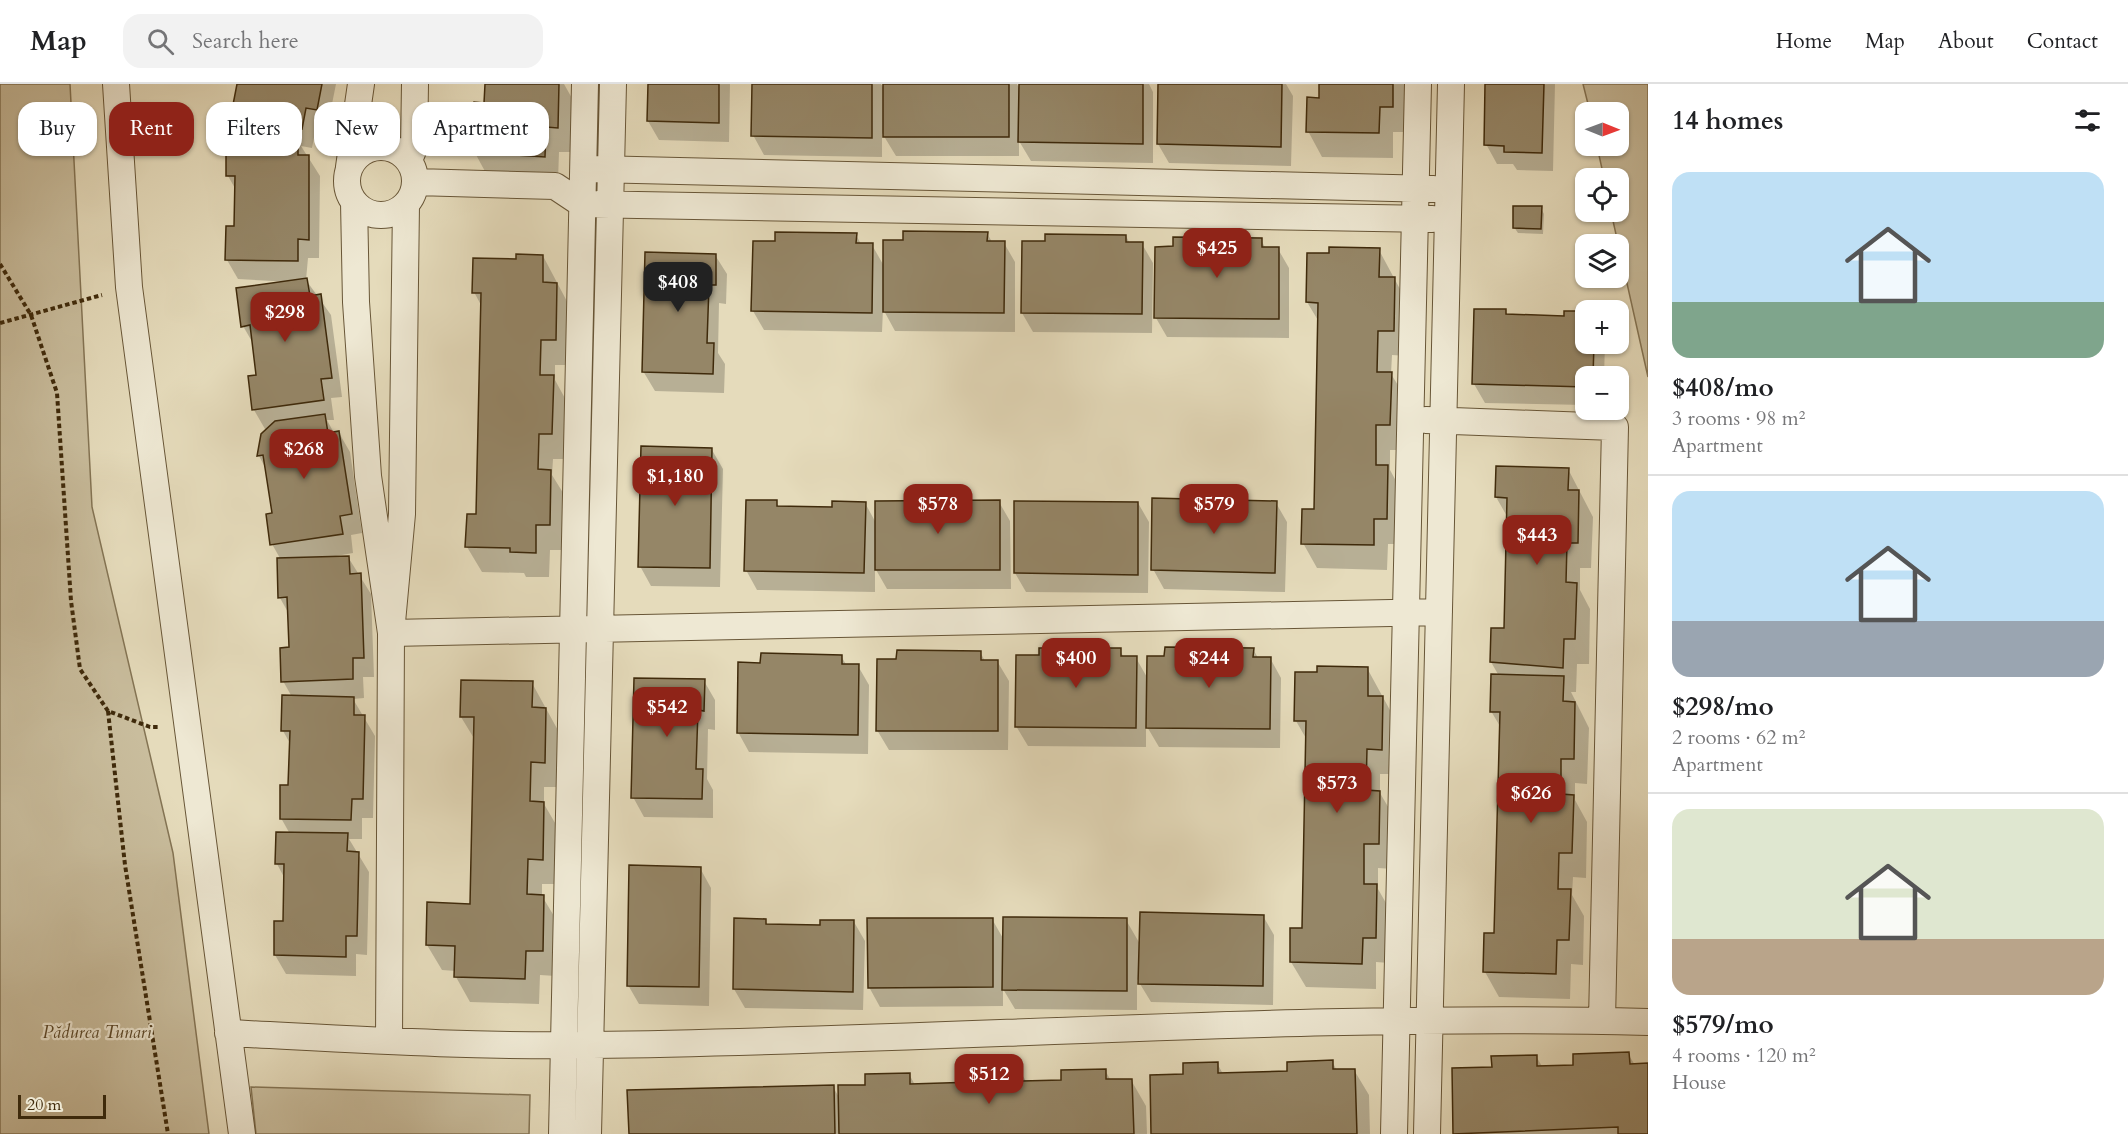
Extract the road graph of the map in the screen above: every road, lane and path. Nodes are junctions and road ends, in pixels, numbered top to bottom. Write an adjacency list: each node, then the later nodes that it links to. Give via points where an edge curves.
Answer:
1 (116, 84): 21 (street)
2 (361, 84): 8 (street)
3 (415, 84): 11 (street)
4 (585, 84): 9 (street)
5 (613, 84): 10 (street)
6 (1418, 84): 13 (street)
7 (1451, 84): 14 (street)
8 (350, 167): 11 (street, via 356,157 377,146 400,151); 15 (street, via 347,179)
9 (583, 169): 10 (street); 12 (street); 16 (street)
10 (611, 169): 13 (street); 17 (street)
11 (410, 182): 12 (street); 15 (street, via 386,215 363,210); 30 (street, via 402,514)
12 (555, 186): 16 (street)
13 (1416, 189): 14 (street); 18 (street)
14 (1449, 189): 19 (street)
15 (354, 202): 30 (street, via 356,302 368,476)
16 (582, 204): 17 (street); 28 (street)
17 (611, 204): 18 (street); 29 (street)
18 (1415, 218): 19 (street); 24 (street)
19 (1448, 221): 25 (street)
20 (0, 264): 22 (path)
21 (129, 287): 22 (path); 32 (street)
22 (31, 315): 23 (path); 31 (path, via 57,393 70,601 80,669)
23 (0, 323)
24 (1410, 419): 25 (street); 26 (street)
25 (1443, 421): 27 (street); 34 (street, via 1615,427)
26 (1406, 611): 27 (street); 29 (street); 35 (street)
27 (1439, 612): 33 (street)
28 (574, 628): 29 (street); 30 (street); 39 (street)
29 (600, 628): 40 (street)
30 (391, 633): 38 (street)
31 (108, 711): 32 (path, via 150,727); 41 (path, via 124,865)
32 (188, 726): 37 (street)
33 (1429, 1020): 34 (street); 35 (street); 46 (street)
34 (1602, 1020): 36 (street)
35 (1396, 1021): 40 (street); 45 (street)
36 (1648, 1022)
37 (228, 1033): 38 (street); 42 (street)
38 (389, 1041): 39 (street)
39 (564, 1045): 40 (street); 43 (street)
40 (590, 1046): 44 (street)
41 (168, 1134)
42 (242, 1134)
43 (562, 1134)
44 (588, 1134)
45 (1394, 1134)
46 (1427, 1134)

